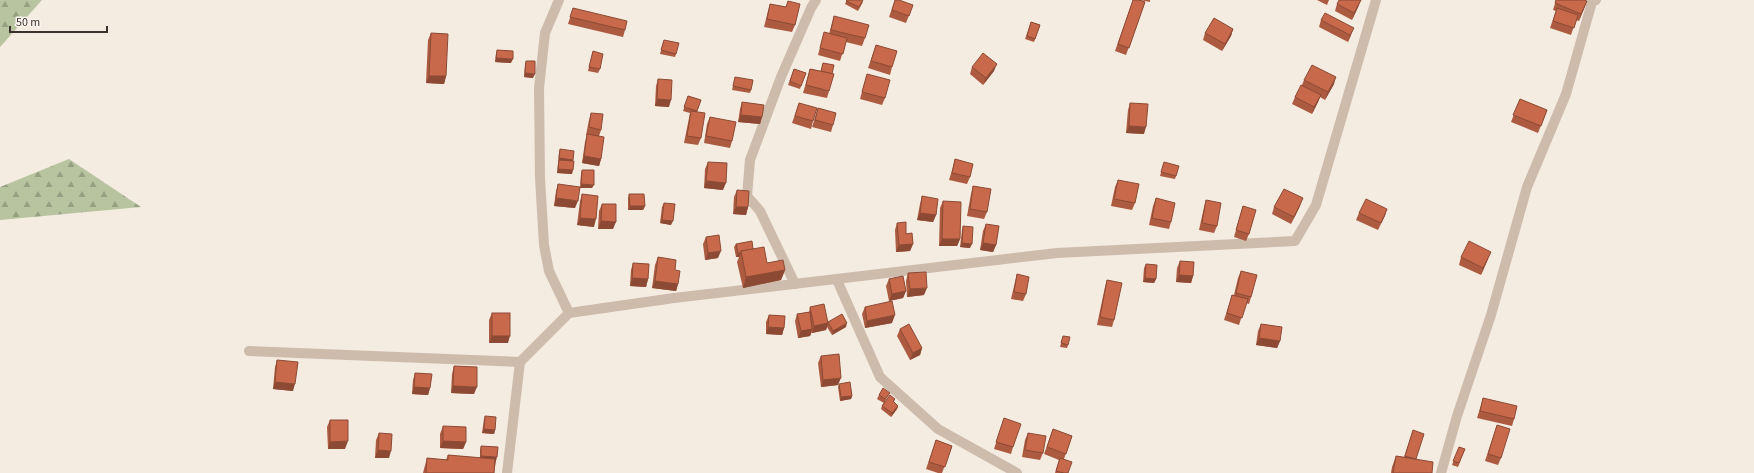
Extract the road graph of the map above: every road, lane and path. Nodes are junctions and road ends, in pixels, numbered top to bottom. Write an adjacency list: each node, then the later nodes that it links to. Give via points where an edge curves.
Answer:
1 (559, 0): 7 (street, via 545,33 539,88 540,178 544,245 549,272)
2 (816, 0): 6 (street, via 781,77 750,160 747,196 760,211)
3 (1376, 0): 5 (street, via 1316,205 1295,241 1057,253)
4 (1596, 0): 12 (street, via 1592,2 1566,94 1527,187 1491,315)
5 (837, 280): 6 (street); 11 (street, via 880,377 938,429)
6 (795, 284): 7 (street)
7 (569, 313): 9 (street)
8 (249, 351): 9 (street)
9 (520, 362): 10 (street)
10 (507, 473)
11 (1017, 473)
12 (1441, 473)

